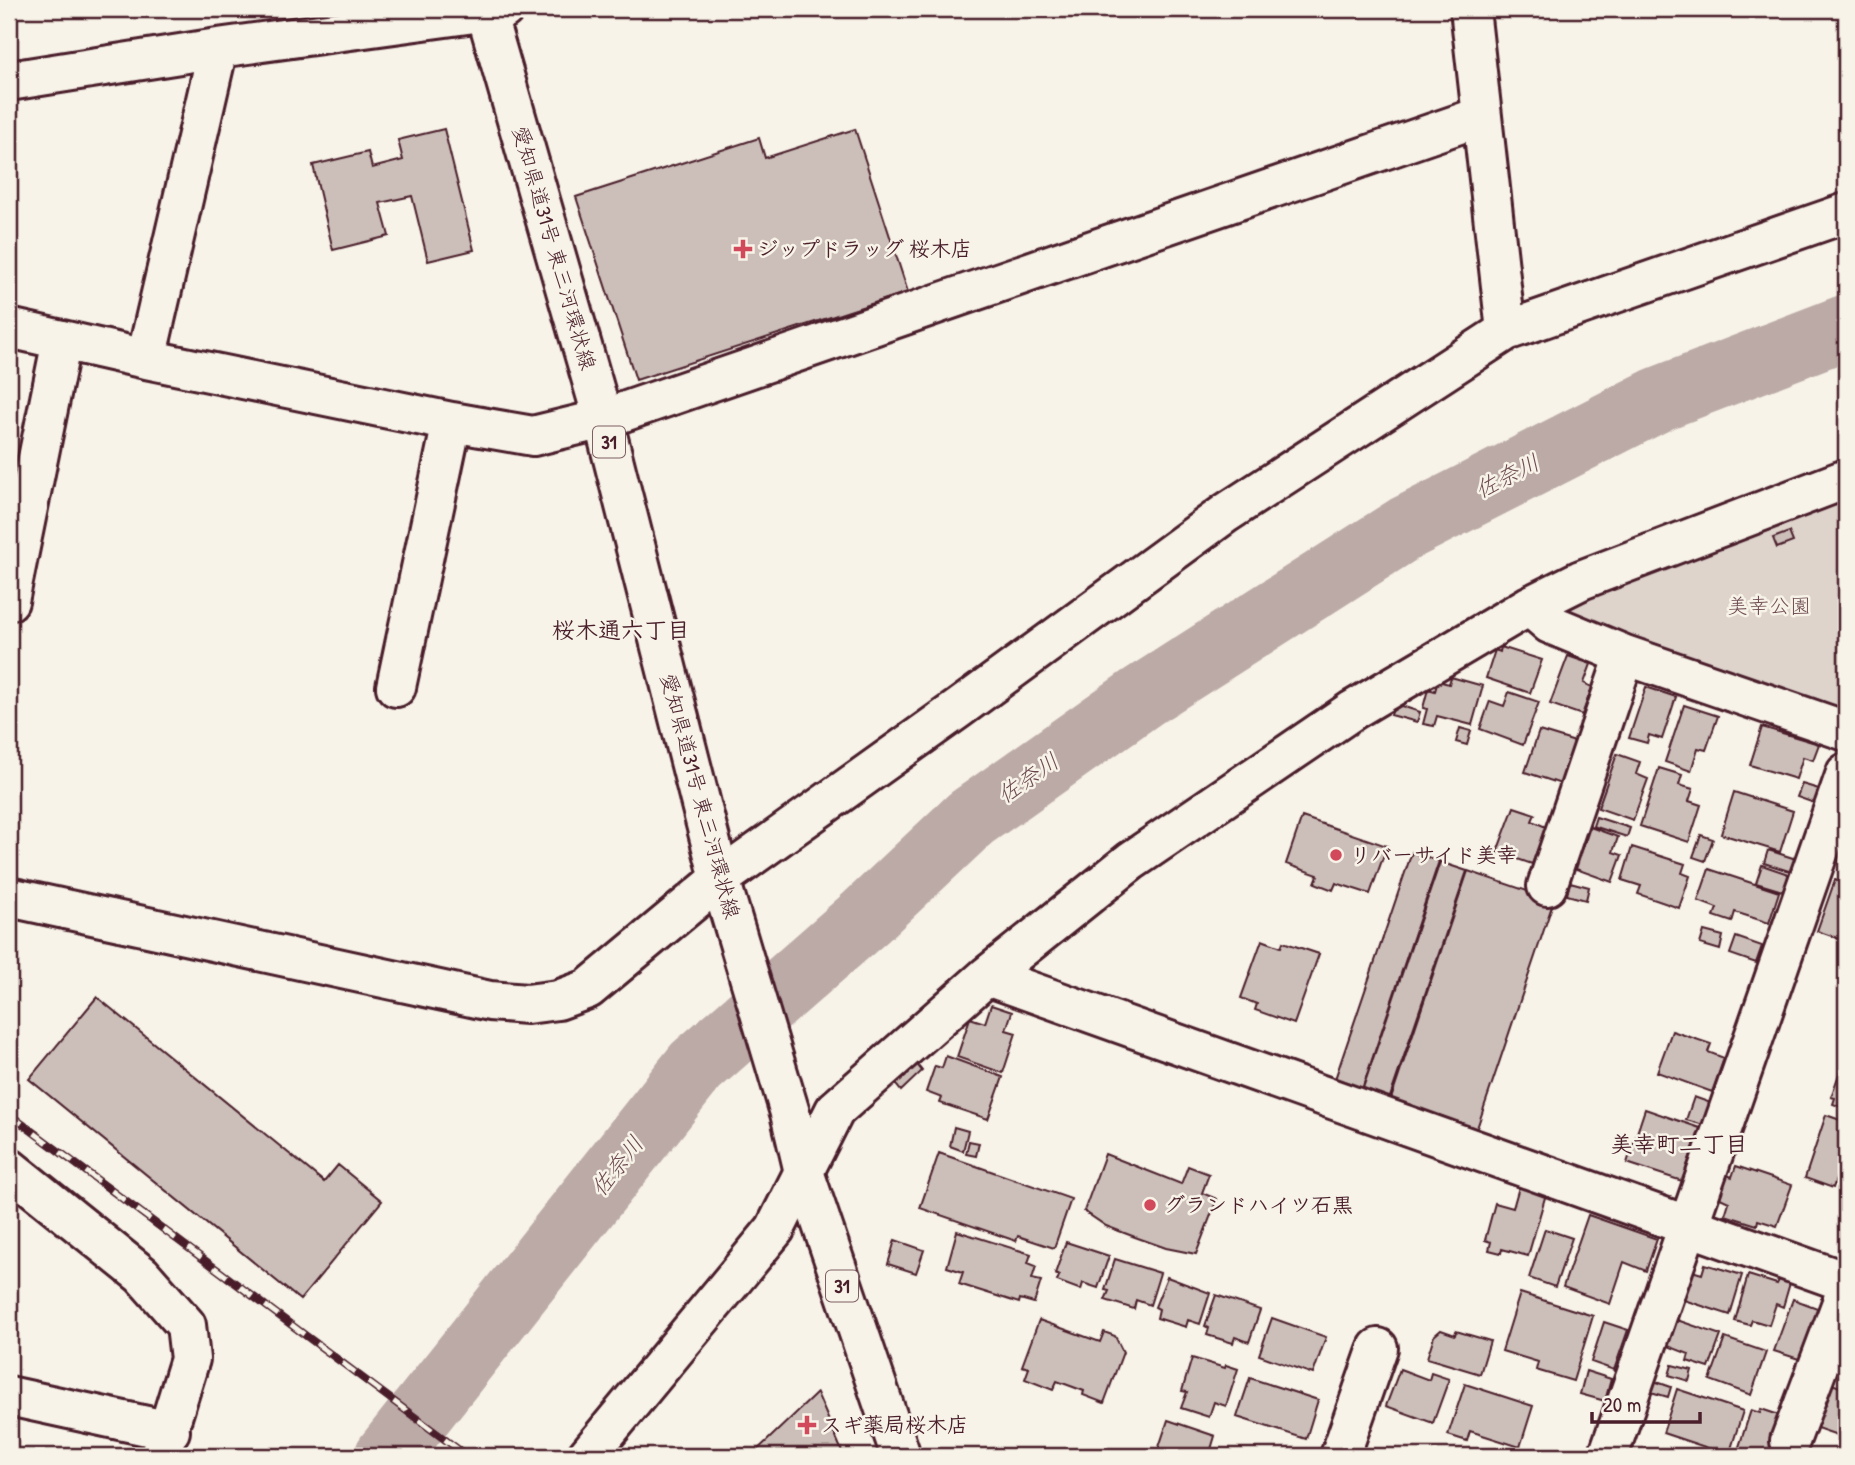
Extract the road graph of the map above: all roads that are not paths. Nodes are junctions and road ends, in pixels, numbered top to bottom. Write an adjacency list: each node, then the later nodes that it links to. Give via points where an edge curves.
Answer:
1 (492, 9): 3 (street); 11 (street, 愛知県道31号 東三河環状線 / 31)
2 (1470, 9): 5 (street)
3 (218, 48): 4 (street); 10 (street)
4 (9, 81)
5 (1482, 116): 8 (street); 11 (street)
6 (1846, 213): 8 (street)
7 (9, 328): 9 (street)
8 (1506, 331): 20 (street, via 1226,513)
9 (62, 340): 10 (street); 14 (street)
10 (146, 359): 12 (street)
11 (603, 419): 12 (street, via 533,436); 20 (street, 愛知県道31号 東三河環状線 / 31)
12 (452, 422): 17 (street)
13 (1846, 479): 15 (street, via 1581,580)
14 (9, 601)
15 (1530, 606): 16 (street, via 1550,624); 23 (street, via 1353,709 1131,861)
16 (1625, 655): 18 (street); 21 (street)
17 (396, 687)
18 (1846, 731)
19 (1846, 773): 26 (street)
20 (720, 880): 22 (street, via 588,989 558,1000 527,1004 489,1001); 25 (street, 愛知県道31号 東三河環状線 / 31)
21 (1547, 886)
22 (9, 897)
23 (987, 976): 25 (street, via 835,1110); 26 (street)
24 (9, 1168): 32 (street, via 142,1275 186,1325 190,1359)
25 (804, 1172): 33 (street, via 775,1229); 34 (street, 愛知県道31号 東三河環状線 / 31)
26 (1688, 1225): 27 (street); 36 (street)
27 (1846, 1282)
28 (1846, 1292): 31 (street)
29 (1378, 1348): 35 (street)
30 (9, 1396): 32 (street)
31 (1790, 1441)
32 (165, 1443)
33 (587, 1456)
34 (901, 1456)
35 (1340, 1456)
36 (1608, 1456)

